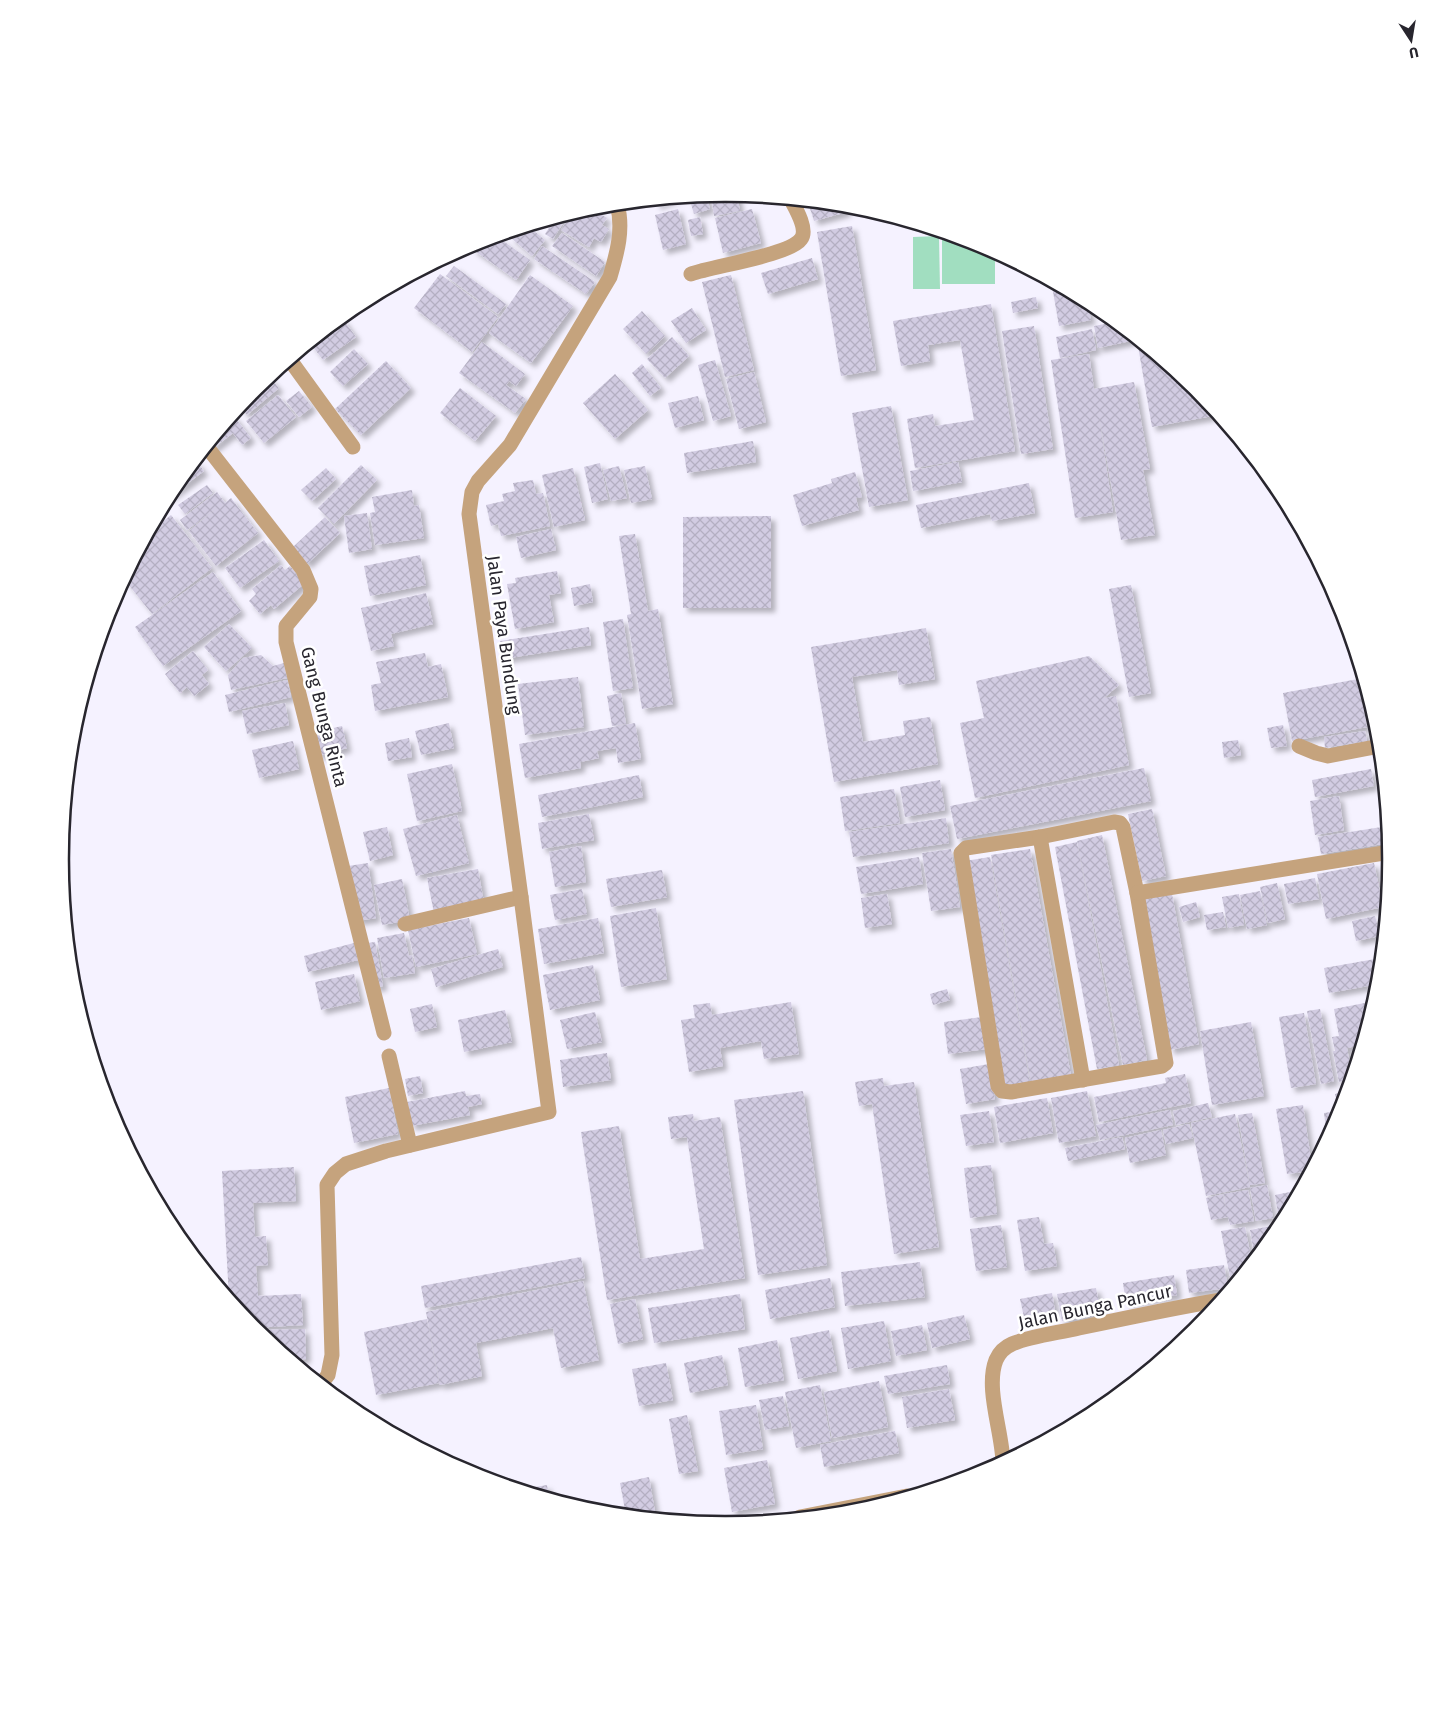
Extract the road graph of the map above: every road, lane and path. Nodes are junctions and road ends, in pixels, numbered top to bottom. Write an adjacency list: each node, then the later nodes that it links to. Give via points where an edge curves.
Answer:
1 (794, 206): 3 (street, via 803,232 801,239 791,247)
2 (618, 212): 12 (street, Jalan Paya Bundung, via 619,247 610,277 510,445 472,492 469,514)
3 (691, 274)
4 (293, 364): 5 (street)
5 (353, 447)
6 (210, 451): 14 (street, Gang Bunga Rinta, via 303,570 311,589 310,597 286,626 286,642)
7 (1299, 746): 8 (street, via 1328,756)
8 (1373, 747)
9 (1040, 837): 11 (street, via 1120,823); 16 (street); 16 (street, via 966,848 960,853 998,1086 1006,1092)
10 (1382, 853): 11 (street)
11 (1137, 893): 16 (street, via 1166,1063)
12 (522, 897): 13 (street); 17 (street, Jalan Paya Bundung, via 548,1112)
13 (405, 924)
14 (384, 1032)
15 (389, 1056): 17 (street)
16 (1083, 1080)
17 (410, 1145): 19 (street, via 346,1164 327,1185 332,1355)
18 (1210, 1302): 20 (street, Jalan Bunga Pancur, via 1011,1344 996,1359 993,1376)
19 (325, 1379)
20 (1003, 1454)

